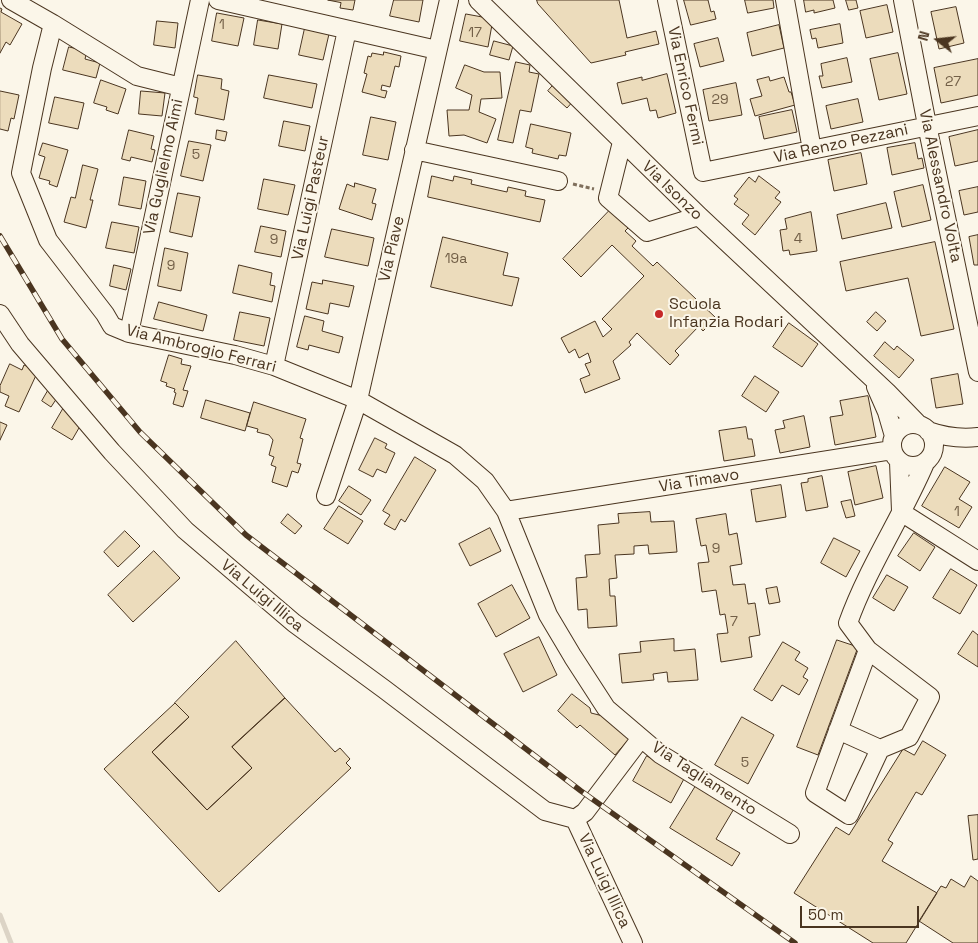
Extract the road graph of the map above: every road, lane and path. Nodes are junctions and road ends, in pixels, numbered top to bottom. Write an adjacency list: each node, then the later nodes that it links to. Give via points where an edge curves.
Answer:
1 (11, 0): 9 (street)
2 (200, 0): 12 (street, Via Guglielmo Aimi)
3 (218, 0): 10 (street)
4 (449, 0): 11 (street, Via Piave)
5 (478, 0): 15 (street, Via Isonzo)
6 (667, 0): 18 (street, Via Enrico Fermi)
7 (785, 0): 17 (street)
8 (903, 0): 14 (street, Via Alessandro Volta)
9 (53, 24): 12 (street, via 137,76); 23 (street, Via Ambrogio Ferrari, via 21,173 48,240 112,326)
10 (347, 30): 11 (street); 24 (street, Via Luigi Pasteur)
11 (437, 50): 16 (street, Via Piave)
12 (181, 87): 23 (street, Via Guglielmo Aimi)
13 (978, 116): 14 (street, Via Renzo Pezzani)
14 (927, 125): 17 (street, Via Renzo Pezzani); 25 (street, Via Alessandro Volta)
15 (622, 142): 20 (street); 21 (street, Via Isonzo)
16 (414, 150): 19 (street); 27 (street, Via Piave)
17 (812, 150): 18 (street, Via Renzo Pezzani)
18 (703, 172)
19 (558, 181): 20 (path)
20 (609, 192): 21 (street, via 608,198 647,232)
21 (699, 216): 26 (street, Via Isonzo)
22 (0, 314): 40 (street, Via Luigi Illica, via 20,344 112,452 185,530 294,623 528,800 545,812)
23 (129, 333): 24 (street, Via Ambrogio Ferrari)
24 (274, 366): 27 (street, Via Ambrogio Ferrari)
25 (978, 372)
26 (871, 377): 28 (street, Via Isonzo); 30 (street, Via Isonzo, via 887,412)
27 (358, 400): 32 (street, Via Piave); 33 (street, Via Ambrogio Ferrari, via 455,455 485,481)
28 (924, 428): 29 (street, via 941,436); 30 (street, via 909,424 899,429); 31 (street, via 934,444)
29 (971, 438): 31 (street)
30 (895, 450): 31 (street, via 903,465 916,467); 33 (street, Via Timavo); 34 (street, Via Isonzo)
31 (928, 460): 34 (street)
32 (326, 496)
33 (506, 511): 38 (street, Via Tagliamento, via 548,614 573,657 606,708)
34 (902, 512): 35 (street); 36 (street, via 858,594 848,623)
35 (978, 561)
36 (868, 650): 37 (street); 39 (street, via 930,697 909,737)
37 (838, 730): 39 (street); 39 (street, via 815,793 849,815)
38 (641, 738): 40 (street, Via Luigi Illica, via 585,812); 41 (street, Via Tagliamento, via 660,754)
39 (880, 749)
40 (575, 819): 42 (street, Via Luigi Illica)
41 (790, 834)
42 (633, 943)

